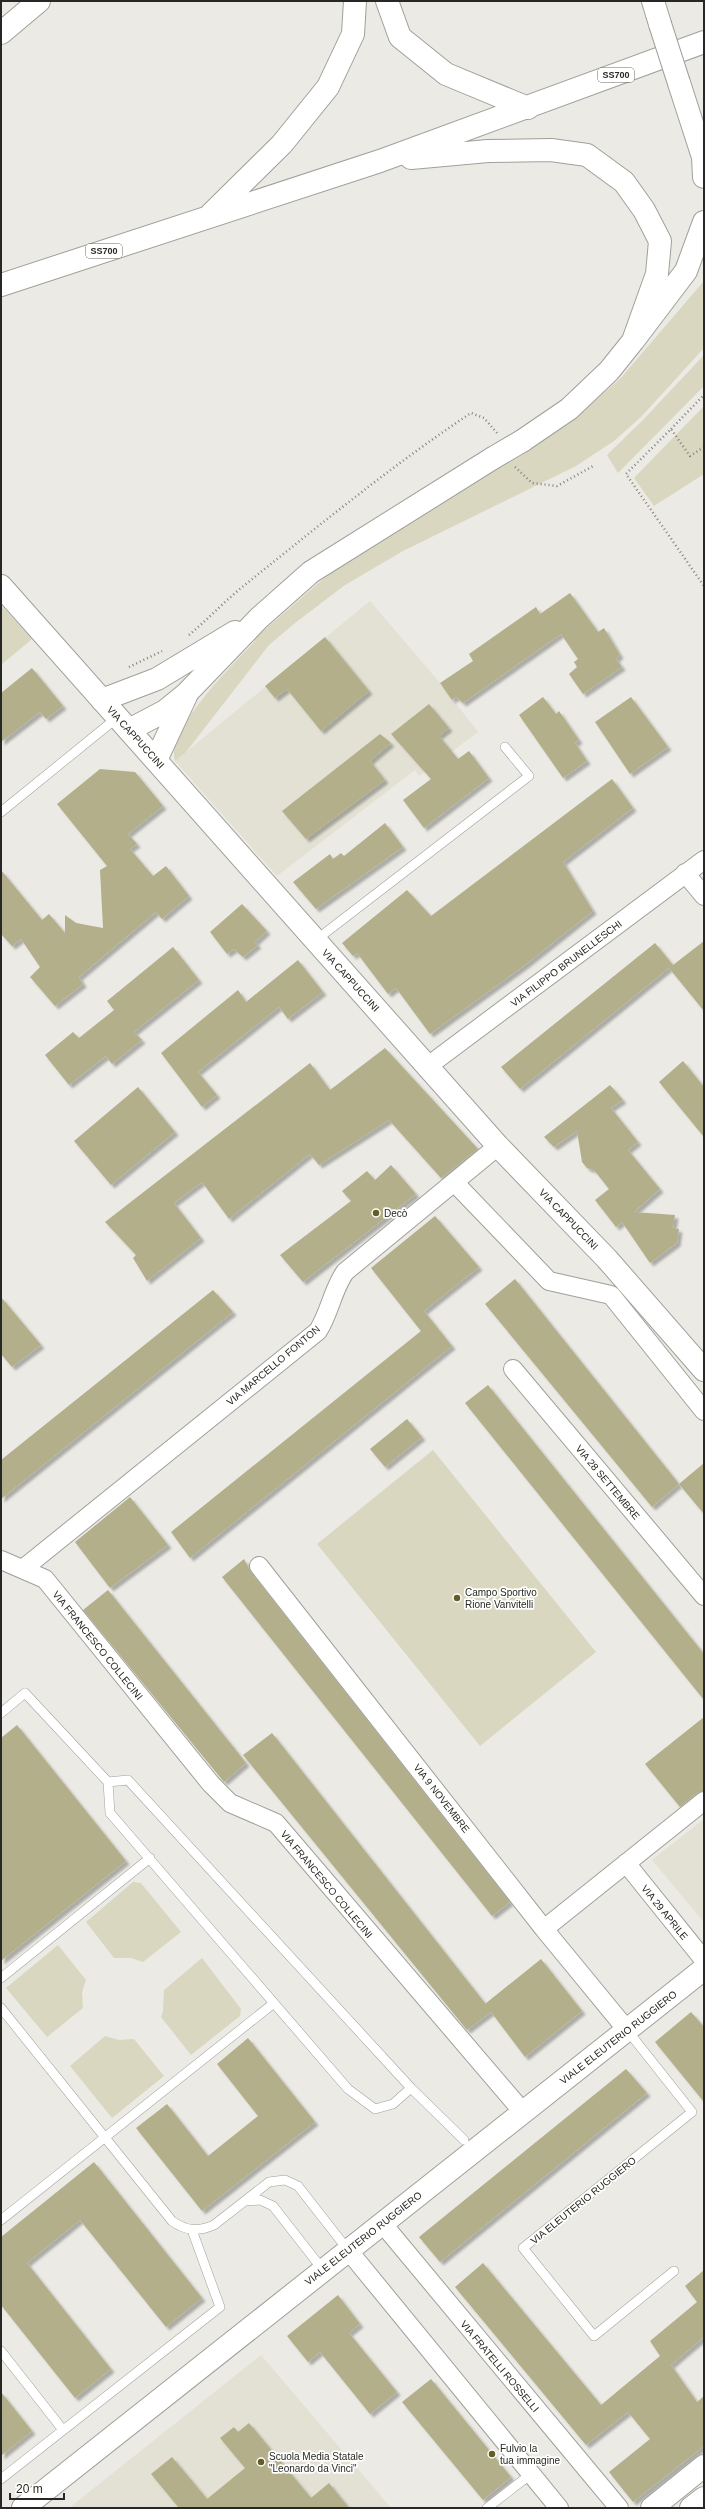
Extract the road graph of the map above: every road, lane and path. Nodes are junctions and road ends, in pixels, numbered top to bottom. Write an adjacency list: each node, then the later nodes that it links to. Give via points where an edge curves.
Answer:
1 (39, 1): 5 (main road)
2 (355, 1): 10 (main road, via 352,34 328,87 282,144)
3 (387, 1): 7 (main road, via 400,37 446,74)
4 (653, 1): 9 (main road, bridge, via 703,157)
5 (1, 34)
6 (704, 42): 7 (main road, SS700)
7 (528, 108): 8 (main road, SS700)
8 (380, 161): 10 (main road, SS700); 15 (main road, via 496,151 551,150 587,155 624,182 644,210 660,242 657,274)
9 (704, 177)
10 (206, 218): 13 (main road, SS700)
11 (704, 222): 14 (main road, via 686,271)
12 (704, 262): 14 (main road)
13 (1, 285)
14 (664, 302): 15 (main road)
15 (633, 341): 24 (main road, bridge, via 609,371 569,409 311,572)
16 (704, 395): 17 (path)
17 (671, 429): 19 (path, via 690,456); 23 (path, via 626,474)
18 (498, 434): 25 (path, via 484,418 471,413 349,502 240,589)
19 (704, 447)
20 (595, 465): 21 (path, via 557,486 532,483)
21 (515, 467)
22 (1, 586): 29 (main road, VIA CAPPUCCINI)
23 (704, 586)
24 (259, 618): 28 (main road); 29 (main road, via 157,678)
25 (184, 638)
26 (167, 648): 27 (path)
27 (124, 670)
28 (186, 694): 30 (main road, via 165,711); 32 (main road)
29 (102, 700): 30 (main road, VIA CAPPUCCINI)
30 (123, 724): 32 (main road, VIA CAPPUCCINI); 33 (lane)
31 (505, 747): 37 (lane, via 529,776)
32 (156, 760): 37 (main road, VIA CAPPUCCINI)
33 (1, 812)
34 (704, 860): 35 (street, VIA FILIPPO BRUNELLESCHI)
35 (685, 873): 36 (street); 38 (street, VIA FILIPPO BRUNELLESCHI)
36 (704, 896)
37 (316, 940): 38 (main road, VIA CAPPUCCINI)
38 (428, 1066): 39 (main road, VIA CAPPUCCINI)
39 (498, 1146): 40 (street, VIA MARCELLO FONTON); 42 (main road, VIA CAPPUCCINI, via 607,1259)
40 (454, 1182): 43 (street, via 549,1281 611,1296); 46 (street, VIA MARCELLO FONTON, via 344,1272 335,1286 327,1316 318,1331)
41 (513, 1369): 47 (street, VIA 28 SETTEMBRE)
42 (704, 1370)
43 (704, 1411)
44 (1, 1560): 46 (street, VIA FRANCESCO COLLECINI)
45 (259, 1566): 53 (street, VIA 9 NOVEMBRE)
46 (24, 1568): 60 (street, VIA FRANCESCO COLLECINI, via 45,1579 225,1798 230,1803 276,1823)
47 (704, 1596)
48 (1, 1713): 49 (lane, via 25,1694)
49 (108, 1782): 51 (lane, via 110,1813); 59 (lane, via 128,1780)
50 (704, 1801): 52 (street)
51 (150, 1858): 55 (lane); 56 (lane)
52 (626, 1864): 53 (street); 54 (street, VIA 29 APRILE)
53 (544, 1929): 58 (street, VIA 9 NOVEMBRE)
54 (702, 1973): 58 (main road, VIALE ELEUTERIO RUGGIERO)
55 (1, 1978)
56 (274, 2003): 59 (lane, via 348,2089 375,2109 393,2104); 61 (lane)
57 (1, 2008): 61 (lane)
58 (627, 2030): 60 (main road, VIALE ELEUTERIO RUGGIERO); 69 (lane, VIA ELEUTERIO RUGGIERO, via 692,2112 522,2248 594,2336)
59 (410, 2088): 62 (lane)
60 (523, 2112): 65 (main road, VIALE ELEUTERIO RUGGIERO)
61 (105, 2138): 64 (lane); 66 (lane, via 172,2221)
62 (464, 2140)
63 (237, 2206): 66 (lane, via 214,2225 204,2230); 67 (lane, via 269,2182 277,2179 293,2182); 68 (lane, via 251,2199 273,2206)
64 (1, 2220)
65 (382, 2223): 67 (main road, VIALE ELEUTERIO RUGGIERO); 79 (street, VIA FRATELLI ROSSELLI)
66 (192, 2230): 71 (lane, via 220,2307)
67 (348, 2250): 68 (main road, VIALE ELEUTERIO RUGGIERO); 73 (street)
68 (323, 2270): 76 (main road, VIALE ELEUTERIO RUGGIERO)
69 (674, 2271)
70 (1, 2351): 71 (lane)
71 (63, 2430): 74 (lane)
72 (704, 2466): 80 (main road)
73 (531, 2474): 77 (lane); 78 (street)
74 (1, 2479)
75 (704, 2498): 81 (main road)
76 (24, 2508)
77 (487, 2508)
78 (559, 2508)
79 (619, 2508)
80 (652, 2508)
81 (691, 2508)

